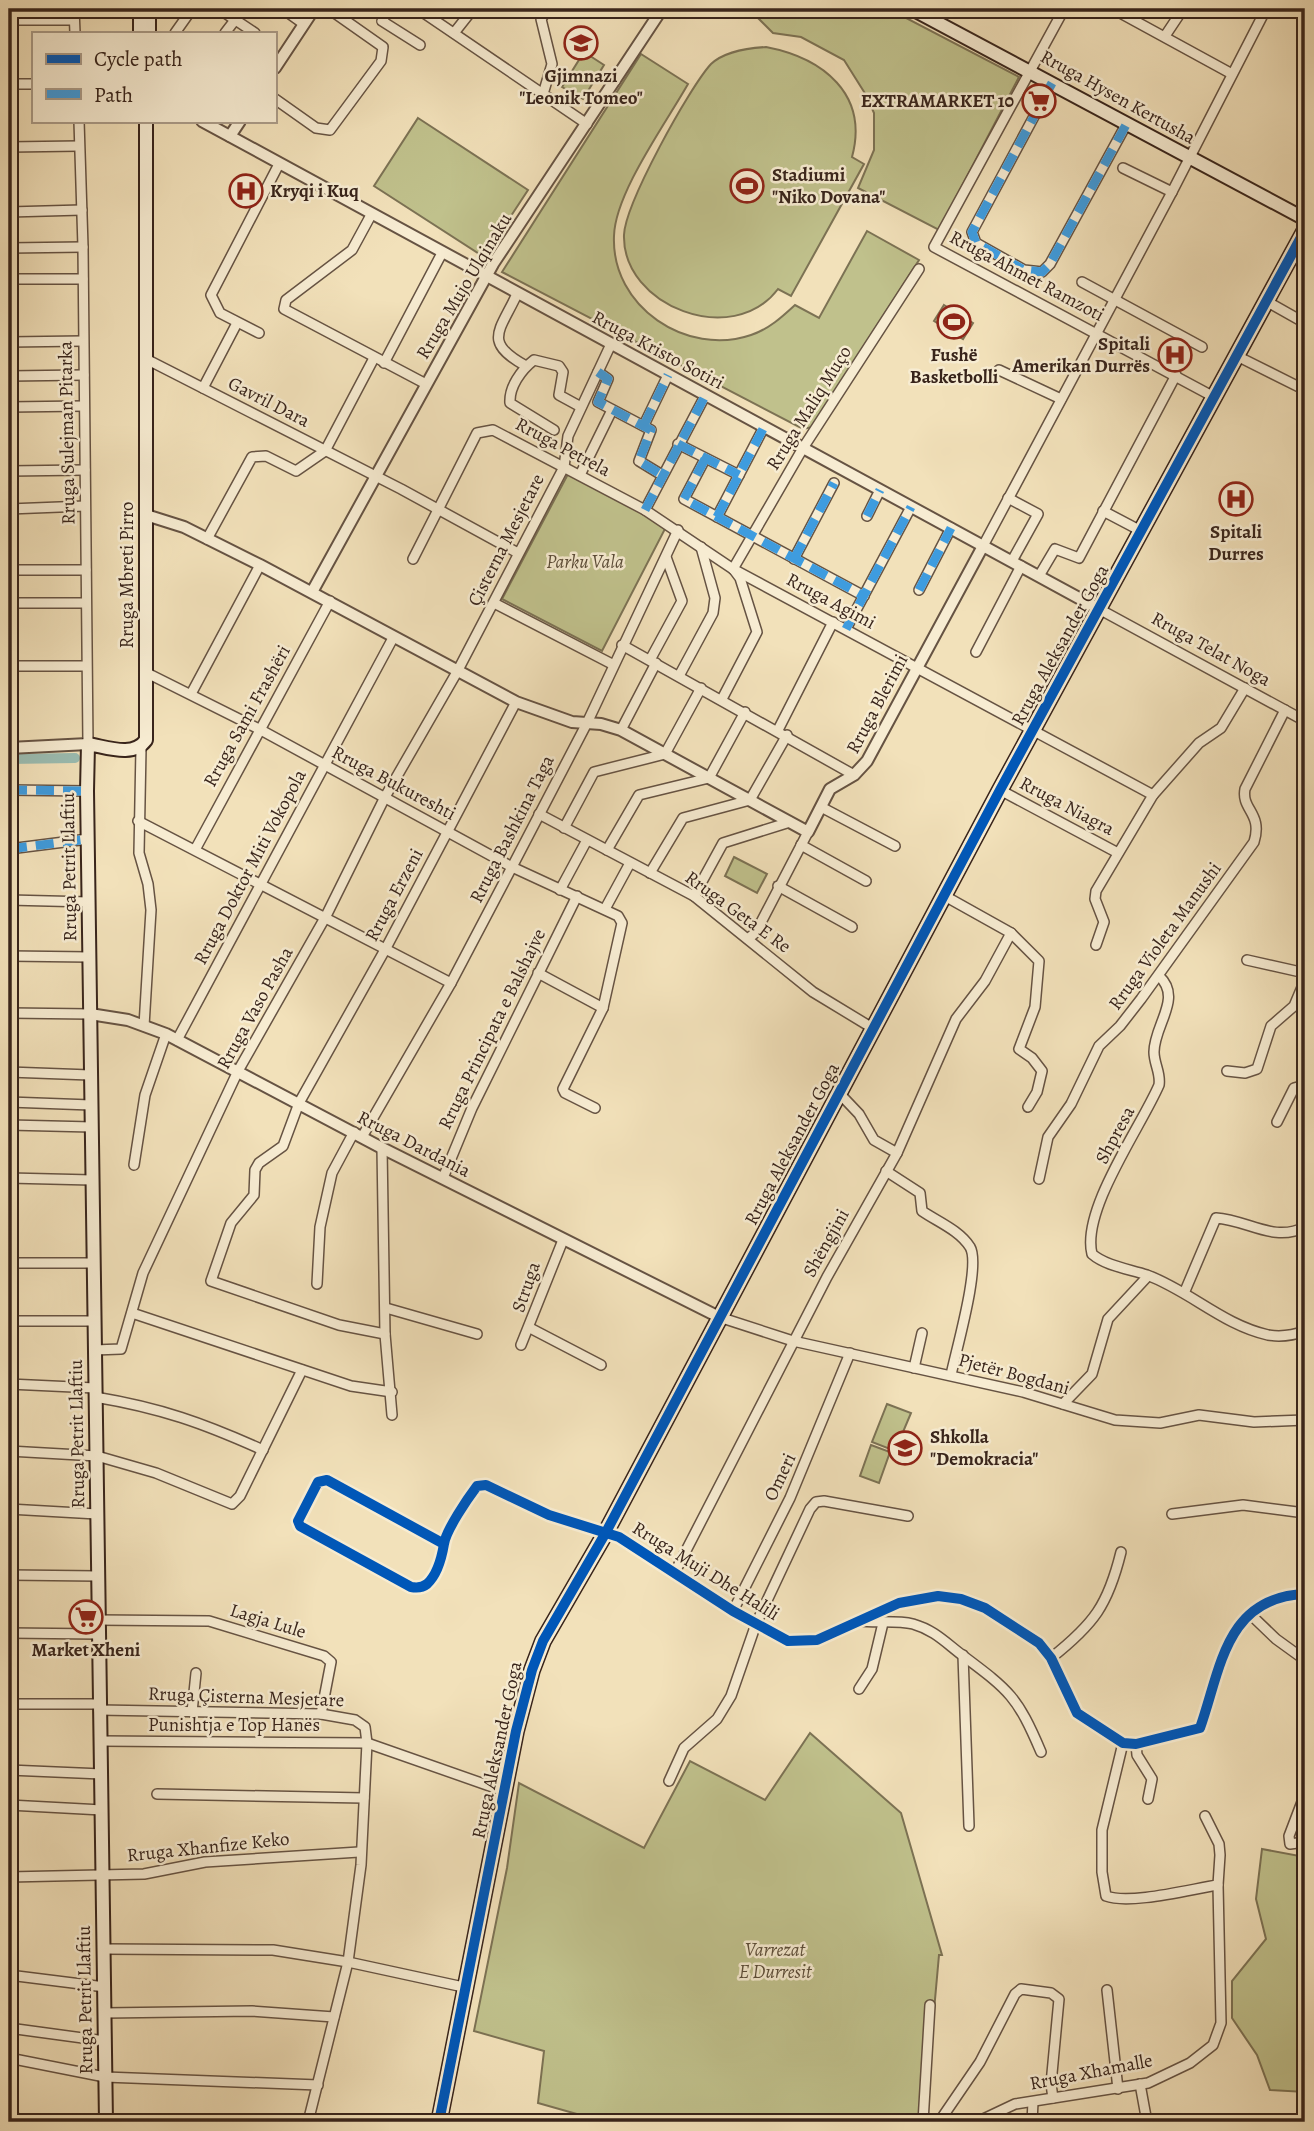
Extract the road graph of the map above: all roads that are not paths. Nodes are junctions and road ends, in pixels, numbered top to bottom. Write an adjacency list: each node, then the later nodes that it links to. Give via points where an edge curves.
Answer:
1 (74, 9): 20 (street)
2 (140, 9): 24 (main road)
3 (149, 9): 25 (main road)
4 (192, 9): 26 (street)
5 (219, 9): 21 (street)
6 (283, 9): 22 (street)
7 (314, 9): 22 (street)
8 (329, 9): 39 (street, via 383,47 381,61 330,130 316,128)
9 (389, 9): 31 (street, via 382,21)
10 (418, 9): 29 (street)
11 (473, 9): 29 (street)
12 (548, 9): 38 (street, via 541,19 552,64)
13 (662, 9): 45 (street, Rruga Mujo Ulqinaku)
14 (912, 9): 33 (main road, Rruga Hysen Kertusha)
15 (1064, 9): 33 (street)
16 (1113, 9): 30 (street)
17 (1183, 9): 30 (street)
18 (1266, 9): 34 (street)
19 (9, 20): 20 (street)
20 (74, 20): 23 (street)
21 (235, 20): 27 (street); 28 (street)
22 (304, 24): 32 (street)
23 (75, 32)
24 (140, 32)
25 (149, 32)
26 (176, 32)
27 (226, 32)
28 (253, 32)
29 (454, 33): 38 (street)
30 (1165, 36): 34 (street)
31 (420, 45)
32 (280, 50)
33 (1028, 70): 35 (main road, Rruga Hysen Kertusha); 72 (street, Rruga Ahmet Ramzoti, via 934,247)
34 (1232, 74): 49 (street)
35 (1052, 83): 44 (main road, Rruga Hysen Kertusha); 44 (street, via 972,232 976,243 1024,270 1042,272 1050,264)
36 (9, 84): 37 (street)
37 (32, 84)
38 (543, 94): 45 (street)
39 (276, 100)
40 (79, 122): 47 (street, Rruga Sulejman Pitarka)
41 (146, 122): 78 (main road, Rruga Mbreti Pirro)
42 (204, 122): 46 (street, Rruga Kristo Sotiri)
43 (239, 122): 46 (street)
44 (1127, 123): 49 (main road, Rruga Hysen Kertusha)
45 (587, 124): 62 (street, Rruga Mujo Ulqinaku)
46 (230, 136): 50 (street, Rruga Kristo Sotiri)
47 (79, 146): 48 (street); 53 (street, Rruga Sulejman Pitarka)
48 (9, 147)
49 (1189, 158): 52 (street); 56 (main road, Rruga Hysen Kertusha)
50 (279, 164): 55 (street, Rruga Kristo Sotiri); 69 (street, via 213,287 219,313)
51 (1123, 168): 52 (street)
52 (1172, 192): 67 (street)
53 (82, 210): 54 (street); 58 (street, Rruga Sulejman Pitarka)
54 (9, 212)
55 (371, 215): 60 (street, Rruga Kristo Sotiri); 79 (street, via 352,250 283,306 285,312)
56 (1305, 219)
57 (1305, 230): 68 (main road, Rruga Aleksander Goga)
58 (83, 247): 59 (street); 64 (street, Rruga Sulejman Pitarka)
59 (9, 248)
60 (442, 253): 62 (street, Rruga Kristo Sotiri); 79 (street)
61 (919, 269): 101 (street, Rruga Maliq Muço)
62 (486, 278): 66 (street, Rruga Kristo Sotiri); 87 (street, Rruga Mujo Ulqinaku)
63 (9, 279): 64 (street)
64 (83, 279): 73 (street, Rruga Sulejman Pitarka)
65 (1082, 282): 67 (street, Rruga Ahmet Ramzoti)
66 (517, 294): 75 (street, Rruga Kristo Sotiri); 80 (street, via 497,336 506,355)
67 (1114, 299): 72 (street); 76 (street, Rruga Ahmet Ramzoti)
68 (1266, 301): 70 (street); 77 (main road, Rruga Aleksander Goga)
69 (237, 323): 71 (street); 88 (street)
70 (1305, 323)
71 (259, 333)
72 (1096, 333): 85 (street, Rruga Ahmet Ramzoti); 92 (street)
73 (83, 341): 74 (street); 83 (street, Rruga Sulejman Pitarka)
74 (9, 342)
75 (611, 344): 82 (street, Çisterna Mesjetare); 84 (street, Rruga Kristo Sotiri)
76 (1202, 347)
77 (1237, 356): 89 (street); 91 (main road, Rruga Aleksander Goga)
78 (146, 359): 88 (street, Gavril Dara); 120 (main road, Rruga Mbreti Pirro)
79 (379, 361): 87 (street); 102 (street)
80 (526, 366): 95 (street, via 534,360 559,366 563,372 559,395); 99 (street, via 510,393 510,403)
81 (999, 370): 92 (street)
82 (598, 372): 95 (street, Çisterna Mesjetare); 96 (street, via 608,379 598,402)
83 (84, 374): 86 (street); 93 (street, Rruga Sulejman Pitarka)
84 (668, 375): 90 (street, Rruga Kristo Sotiri); 97 (street)
85 (1176, 375): 91 (street, Rruga Ahmet Ramzoti); 119 (street)
86 (9, 376)
87 (426, 384): 110 (street, Rruga Mujo Ulqinaku)
88 (203, 388): 102 (street, Gavril Dara)
89 (1305, 390)
90 (705, 396): 98 (street, Rruga Kristo Sotiri); 100 (street)
91 (1214, 397): 125 (main road, Rruga Aleksander Goga)
92 (1061, 399): 113 (street)
93 (84, 406): 94 (street); 105 (street, Rruga Sulejman Pitarka)
94 (9, 407)
95 (581, 407): 104 (street, Çisterna Mesjetare, via 564,450)
96 (612, 410): 97 (street); 107 (street)
97 (644, 425): 108 (street, via 651,430 639,461)
98 (764, 427): 101 (street, Rruga Kristo Sotiri); 109 (street)
99 (554, 430)
100 (678, 444): 103 (street); 108 (street)
101 (803, 448): 112 (street, Rruga Kristo Sotiri); 126 (street, Rruga Maliq Muço)
102 (325, 451): 110 (street, Gavril Dara); 127 (street, via 296,471 266,456 252,457)
103 (705, 459): 109 (street); 122 (street, via 684,499)
104 (564, 467): 107 (street, Rruga Petrela); 117 (street, Rruga Petrela, via 486,430 477,433); 130 (street, Çisterna Mesjetare)
105 (85, 470): 106 (street); 114 (street, Rruga Sulejman Pitarka)
106 (9, 471)
107 (580, 475): 118 (street, Rruga Petrela)
108 (662, 475): 118 (street)
109 (739, 475): 122 (street)
110 (376, 476): 117 (street, Gavril Dara); 141 (street, Rruga Mujo Ulqinaku)
111 (834, 483): 133 (street)
112 (880, 490): 115 (street, Rruga Kristo Sotiri); 121 (street)
113 (1008, 498): 128 (street); 134 (street, via 1038,514)
114 (85, 506): 116 (street); 138 (street, Rruga Sulejman Pitarka)
115 (911, 507): 123 (street, Rruga Kristo Sotiri); 142 (street)
116 (9, 509)
117 (437, 509): 130 (street, Gavril Dara); 132 (street, Rruga Petrela)
118 (645, 510): 124 (street, Rruga Agimi)
119 (1103, 511): 125 (street); 139 (street, via 1079,558 1055,549)
120 (146, 515): 127 (street); 159 (main road, Rruga Mbreti Pirro)
121 (867, 516)
122 (717, 517): 126 (street)
123 (951, 528): 128 (street, Rruga Kristo Sotiri); 140 (street)
124 (678, 530): 129 (street, Rruga Agimi); 131 (street, Rruga Bashkina Taga)
125 (1143, 531): 147 (main road, Rruga Aleksander Goga)
126 (751, 537): 133 (street); 136 (street, Rruga Maliq Muço)
127 (207, 539): 135 (street)
128 (983, 546): 134 (street, Rruga Kristo Sotiri); 157 (street, Rruga Blerimi)
129 (701, 547): 136 (street, Rruga Agimi); 160 (street, via 715,598 713,614)
130 (518, 553): 146 (street, Çisterna Mesjetare)
131 (666, 557): 151 (street, Rruga Bashkina Taga); 153 (street, via 682,601)
132 (412, 559)
133 (794, 559): 142 (street)
134 (1016, 564): 139 (street, Rruga Kristo Sotiri); 152 (street)
135 (260, 565): 141 (street); 163 (street)
136 (733, 569): 148 (street, Rruga Agimi); 164 (street, via 757,632)
137 (9, 570): 138 (street)
138 (86, 570): 145 (street, Rruga Sulejman Pitarka)
139 (1039, 576): 147 (street, Rruga Kristo Sotiri)
140 (919, 590)
141 (312, 592): 143 (street)
142 (864, 596): 149 (street)
143 (330, 601): 150 (street); 170 (street, Rruga Sami Frashëri)
144 (9, 603): 145 (street)
145 (86, 603): 156 (street, Rruga Sulejman Pitarka)
146 (494, 603): 154 (street); 158 (street, Çisterna Mesjetare)
147 (1099, 609): 162 (street, Rruga Telat Noga); 172 (main road, Rruga Aleksander Goga)
148 (833, 622): 149 (street, Rruga Agimi); 173 (street)
149 (846, 629): 157 (street, Rruga Agimi)
150 (393, 638): 158 (street); 178 (street, Rruga Doktor Miti Vokopola)
151 (622, 645): 153 (street); 154 (street, Rruga Bashkina Taga)
152 (976, 652)
153 (653, 662): 160 (street); 171 (street)
154 (612, 664): 169 (street, Rruga Bashkina Taga)
155 (9, 666): 156 (street)
156 (86, 666): 174 (street, Rruga Sulejman Pitarka)
157 (916, 667): 172 (street, Rruga Agimi); 179 (street, Rruga Blerimi, via 867,761)
158 (457, 672): 165 (street); 185 (street, Rruga Vaso Pasha)
159 (147, 674): 163 (street, Rruga Bukureshti); 176 (main road, Rruga Mbreti Pirro, via 146,740)
160 (679, 676): 161 (street)
161 (701, 688): 164 (street); 177 (street)
162 (1245, 688): 166 (street, Rruga Telat Noga); 184 (street, via 1221,728 1199,743)
163 (191, 694): 170 (street, Rruga Bukureshti)
164 (722, 699): 167 (street)
165 (516, 702): 169 (street); 192 (street, Rruga Erzeni)
166 (1285, 710): 168 (street, Rruga Telat Noga); 226 (street, Rruga Violeta Manushi, via 1245,789 1258,826 1254,842)
167 (745, 712): 173 (street); 180 (street)
168 (1305, 721)
169 (587, 723): 171 (street); 188 (street, Rruga Bashkina Taga)
170 (259, 729): 178 (street, Rruga Bukureshti); 198 (street, Rruga Sami Frashëri)
171 (621, 730): 177 (street)
172 (1033, 730): 182 (main road, Rruga Aleksander Goga); 184 (street, Rruga Agimi)
173 (783, 733): 179 (street); 186 (street)
174 (88, 744): 175 (street); 176 (main road, via 132,751); 183 (main road, Rruga Petrit Llaftiu)
175 (9, 748)
176 (141, 748): 189 (street, Rruga Mbreti Pirro)
177 (666, 754): 180 (street); 191 (street, via 594,772)
178 (324, 766): 185 (street, Rruga Bukureshti); 206 (street, Rruga Doktor Miti Vokopola)
179 (854, 775): 187 (street, Rruga Blerimi, via 831,789)
180 (709, 778): 186 (street); 200 (street, via 639,795)
181 (9, 790): 183 (street)
182 (1000, 790): 201 (street, Rruga Niagra); 209 (main road, Rruga Aleksander Goga)
183 (87, 791): 194 (main road, Rruga Petrit Llaftiu)
184 (1153, 795): 201 (street)
185 (385, 797): 192 (street, Rruga Bukureshti); 215 (street, Rruga Vaso Pasha)
186 (750, 800): 190 (street); 204 (street, via 683,818)
187 (821, 807): 193 (street, Rruga Blerimi); 197 (street)
188 (538, 814): 191 (street, Rruga Geta E Re); 203 (street, Rruga Bashkina Taga)
189 (138, 821): 198 (street); 232 (street, Rruga Mbreti Pirro, via 139,853 151,910)
190 (790, 822): 193 (street); 211 (street, via 723,843)
191 (564, 828): 195 (street, Rruga Geta E Re)
192 (448, 831): 203 (street, Rruga Bukureshti); 220 (street, Rruga Erzeni)
193 (808, 832): 196 (street, Rruga Blerimi)
194 (88, 839): 199 (street); 213 (main road, Rruga Petrit Llaftiu)
195 (587, 840): 200 (street, Rruga Geta E Re); 208 (street)
196 (801, 845): 205 (street); 207 (street, Rruga Blerimi)
197 (895, 846)
198 (196, 848): 206 (street)
199 (9, 849)
200 (607, 850): 202 (street, Rruga Geta E Re)
201 (1118, 853): 219 (street, via 1096,891 1104,922)
202 (630, 863): 204 (street, Rruga Geta E Re); 214 (street)
203 (512, 867): 208 (street, Rruga Bukureshti); 228 (street, Rruga Bashkina Taga)
204 (650, 873): 211 (street, Rruga Geta E Re)
205 (866, 881)
206 (262, 884): 215 (street); 234 (street, Rruga Doktor Miti Vokopola)
207 (778, 886): 216 (street); 218 (street, Rruga Blerimi, via 756,932)
208 (560, 890): 210 (street, Rruga Bukureshti)
209 (943, 895): 217 (street); 233 (main road, Rruga Aleksander Goga)
210 (577, 896): 214 (street, Rruga Bukureshti); 224 (street, Rruga Principata e Balshajve)
211 (694, 896): 218 (street, Rruga Geta E Re)
212 (9, 900): 213 (street)
213 (89, 902): 222 (main road, Rruga Petrit Llaftiu)
214 (605, 909): 229 (street, Rruga Bukureshti, via 622,923)
215 (326, 916): 220 (street); 237 (street, Rruga Vaso Pasha)
216 (852, 928)
217 (1011, 933): 244 (street, via 1040,961 1035,1007 1019,1049 1042,1071); 251 (street, Shëngjini, via 985,981 957,1019)
218 (748, 939): 233 (street, Rruga Geta E Re, via 813,992)
219 (1096, 945)
220 (386, 948): 228 (street); 242 (street, Rruga Erzeni)
221 (9, 956): 222 (street)
222 (89, 957): 231 (main road, Rruga Petrit Llaftiu)
223 (1247, 960): 225 (street)
224 (538, 973): 229 (street); 255 (street, Rruga Principata e Balshajve)
225 (1305, 973)
226 (1159, 976): 256 (street, Rruga Violeta Manushi, via 1099,1046 1071,1104 1048,1137); 262 (street, Shpresa, via 1167,983 1170,997 1154,1052 1159,1085 1121,1154 1089,1229 1096,1258)
227 (1305, 980): 235 (street, via 1290,1013 1271,1026 1257,1069)
228 (451, 983): 249 (street, Rruga Bashkina Taga)
229 (603, 1008): 245 (street, via 563,1089)
230 (9, 1013): 231 (street)
231 (90, 1014): 232 (street, Rruga Dardania); 238 (main road, Rruga Petrit Llaftiu)
232 (144, 1026): 234 (street, Rruga Dardania)
233 (874, 1028): 240 (main road, Rruga Aleksander Goga)
234 (172, 1037): 237 (street, Rruga Dardania); 252 (street, via 145,1095)
235 (1227, 1071)
236 (9, 1072): 238 (street)
237 (238, 1072): 242 (street, Rruga Dardania); 266 (street, Rruga Vaso Pasha, via 143,1273)
238 (90, 1075): 243 (main road, Rruga Petrit Llaftiu)
239 (1305, 1085): 246 (street, via 1294,1088)
240 (839, 1094): 251 (street, via 859,1114 874,1140); 267 (main road, Rruga Aleksander Goga)
241 (9, 1102): 243 (street)
242 (299, 1103): 249 (street, Rruga Dardania); 273 (street, Rruga Erzeni, via 283,1146 266,1155 255,1170 254,1195 231,1223 211,1281 339,1325)
243 (91, 1105): 248 (main road, Rruga Petrit Llaftiu)
244 (1028, 1107)
245 (595, 1108)
246 (1277, 1122)
247 (9, 1125): 248 (street)
248 (92, 1127): 257 (main road, Rruga Petrit Llaftiu)
249 (358, 1135): 250 (street, Rruga Dardania); 263 (street, Rruga Bashkina Taga, via 332,1173 320,1227)
250 (382, 1148): 255 (street, Rruga Dardania); 265 (street)
251 (897, 1153): 253 (street, Shëngjini)
252 (134, 1165)
253 (886, 1171): 275 (street, Shëngjini); 282 (street, via 920,1193 922,1211 959,1234 972,1249 974,1278)
254 (9, 1178): 257 (street)
255 (443, 1178): 259 (street, Rruga Dardania)
256 (1039, 1178)
257 (92, 1180): 261 (main road, Rruga Petrit Llaftiu)
258 (1305, 1227): 264 (street, via 1278,1233 1216,1218)
259 (563, 1240): 267 (street, Rruga Dardania); 270 (street, Struga)
260 (9, 1263): 261 (street)
261 (94, 1264): 269 (main road, Rruga Petrit Llaftiu)
262 (1148, 1276): 264 (street); 286 (street, via 1108,1319 1092,1374)
263 (317, 1284)
264 (1185, 1291): 271 (street, via 1223,1318 1247,1328 1270,1335)
265 (386, 1308): 273 (street); 274 (street)
266 (132, 1313): 277 (street, Rruga Vaso Pasha, via 121,1349); 281 (street)
267 (719, 1317): 275 (street, Pjetër Bogdani); 297 (main road, Rruga Aleksander Goga)
268 (9, 1321): 269 (street)
269 (94, 1321): 277 (main road, Rruga Petrit Llaftiu)
270 (530, 1328): 276 (street, Struga); 279 (street)
271 (1305, 1331)
272 (922, 1333): 280 (street)
273 (385, 1334): 285 (street)
274 (477, 1334)
275 (793, 1341): 278 (street, Pjetër Bogdani); 300 (street, Shëngjini)
276 (522, 1345)
277 (94, 1350): 284 (main road, Rruga Petrit Llaftiu)
278 (850, 1353): 280 (street, Pjetër Bogdani); 304 (street, Omeri, via 790,1498)
279 (601, 1365)
280 (914, 1368): 282 (street, Pjetër Bogdani)
281 (302, 1370): 285 (street, via 351,1386); 289 (street)
282 (951, 1375): 286 (street, Pjetër Bogdani)
283 (9, 1384): 284 (street)
284 (95, 1392): 289 (street, via 198,1421); 291 (main road, Rruga Petrit Llaftiu)
285 (392, 1392): 287 (street)
286 (1063, 1404): 288 (street, Pjetër Bogdani, via 1142,1424 1199,1415 1254,1422)
287 (391, 1415)
288 (1305, 1420)
289 (263, 1450): 291 (street, via 232,1504 156,1473)
290 (9, 1451): 291 (street)
291 (97, 1456): 294 (main road, Rruga Petrit Llaftiu)
292 (9, 1509): 294 (street)
293 (1305, 1513): 295 (street, via 1243,1505)
294 (97, 1514): 302 (main road, Rruga Petrit Llaftiu)
295 (1172, 1514)
296 (908, 1516): 309 (street, via 816,1502)
297 (605, 1534): 298 (street, Rruga Muji Dhe Halili, via 549,1515 486,1485 477,1486 471,1494); 300 (street, Rruga Muji Dhe Halili, via 619,1537); 329 (main road, Rruga Aleksander Goga, via 536,1656)
298 (444, 1544): 298 (street, via 428,1584 411,1587 298,1521 318,1482 327,1480)
299 (1121, 1552): 313 (street, via 1112,1589 1098,1615)
300 (675, 1572): 304 (street, Rruga Muji Dhe Halili)
301 (9, 1575): 302 (street)
302 (97, 1576): 306 (main road, Rruga Petrit Llaftiu)
303 (1305, 1594): 305 (street, Rruga Muji Dhe Halili, via 1276,1598)
304 (733, 1611): 309 (street, Rruga Muji Dhe Halili)
305 (1250, 1614): 314 (street); 324 (street, Rruga Muji Dhe Halili, via 1222,1654 1200,1728)
306 (98, 1620): 311 (main road, Rruga Petrit Llaftiu); 320 (street, Lagja Lule, via 209,1621 324,1656 331,1662)
307 (858, 1621): 308 (street); 309 (street, Rruga Muji Dhe Halili, via 817,1640 797,1643); 313 (street, Rruga Muji Dhe Halili, via 899,1603 938,1596 961,1599 1005,1620)
308 (883, 1623): 312 (street, via 909,1623 932,1630); 316 (street, via 872,1669)
309 (756, 1624): 328 (street, via 731,1696 717,1719 684,1748)
310 (9, 1633): 311 (street)
311 (98, 1634): 318 (main road, Rruga Petrit Llaftiu)
312 (963, 1655): 325 (street, via 1007,1689 1022,1709); 337 (street)
313 (1051, 1658): 322 (street, Rruga Muji Dhe Halili, via 1077,1713)
314 (1305, 1660)
315 (196, 1673): 319 (street)
316 (859, 1689)
317 (9, 1704): 318 (street, Rruga Çisterna Mesjetare)
318 (99, 1707): 319 (street, Rruga Çisterna Mesjetare); 321 (main road, Rruga Petrit Llaftiu)
319 (192, 1712): 320 (street, Rruga Çisterna Mesjetare)
320 (321, 1714): 323 (street, Rruga Çisterna Mesjetare, via 360,1723)
321 (101, 1741): 323 (street, Punishtja e Top Hanës); 327 (main road, Rruga Petrit Llaftiu)
322 (1123, 1742): 324 (street, Rruga Muji Dhe Halili); 342 (street, via 1102,1830 1106,1896 1140,1897)
323 (367, 1743): 329 (street); 332 (street)
324 (1136, 1744): 333 (street, via 1137,1755 1152,1779)
325 (1041, 1752)
326 (9, 1770): 327 (street)
327 (102, 1774): 335 (main road, Rruga Petrit Llaftiu)
328 (668, 1781)
329 (504, 1791): 347 (main road, Rruga Aleksander Goga)
330 (158, 1794): 332 (street)
331 (1305, 1794): 338 (street, via 1289,1836 1290,1844)
332 (364, 1798): 339 (street)
333 (1149, 1799)
334 (9, 1805): 335 (street)
335 (102, 1810): 340 (main road, Rruga Petrit Llaftiu)
336 (1205, 1816): 342 (street, Rruga Xhamalle, via 1219,1844)
337 (969, 1826)
338 (1305, 1842)
339 (359, 1852): 340 (street, Rruga Xhanfize Keko, via 205,1862 144,1874); 344 (street)
340 (102, 1874): 341 (street, Rruga Xhanfize Keko); 343 (main road, Rruga Petrit Llaftiu)
341 (9, 1877)
342 (1217, 1885): 356 (street, Rruga Xhamalle, via 1219,2033 1199,2057)
343 (105, 1949): 344 (street, via 273,1950); 346 (main road, Rruga Petrit Llaftiu)
344 (348, 1962): 347 (street); 351 (street)
345 (9, 1975): 346 (street)
346 (105, 1987): 350 (main road, Rruga Petrit Llaftiu)
347 (468, 1988): 365 (main road, Rruga Aleksander Goga)
348 (1107, 1990): 358 (street)
349 (930, 2005): 366 (street)
350 (105, 2013): 351 (street, via 252,2011); 353 (main road, Rruga Petrit Llaftiu)
351 (334, 2017): 357 (street)
352 (9, 2028): 353 (street)
353 (105, 2041): 355 (main road, Rruga Petrit Llaftiu)
354 (9, 2058): 355 (street)
355 (105, 2077): 357 (street); 363 (main road, Rruga Petrit Llaftiu)
356 (1140, 2084): 358 (street, Rruga Xhamalle); 370 (street)
357 (318, 2085): 364 (street)
358 (1118, 2089): 359 (street, Rruga Xhamalle)
359 (1053, 2098): 360 (street, Rruga Xhamalle); 367 (street, via 1059,1999 1052,1993 1021,1989)
360 (1032, 2102): 368 (street, Rruga Xhamalle, via 1015,2104); 369 (street)
361 (9, 2117): 362 (street)
362 (34, 2122)
363 (106, 2122)
364 (308, 2122)
365 (439, 2122)
366 (923, 2122)
367 (939, 2122)
368 (976, 2122)
369 (1032, 2122)
370 (1147, 2122)

